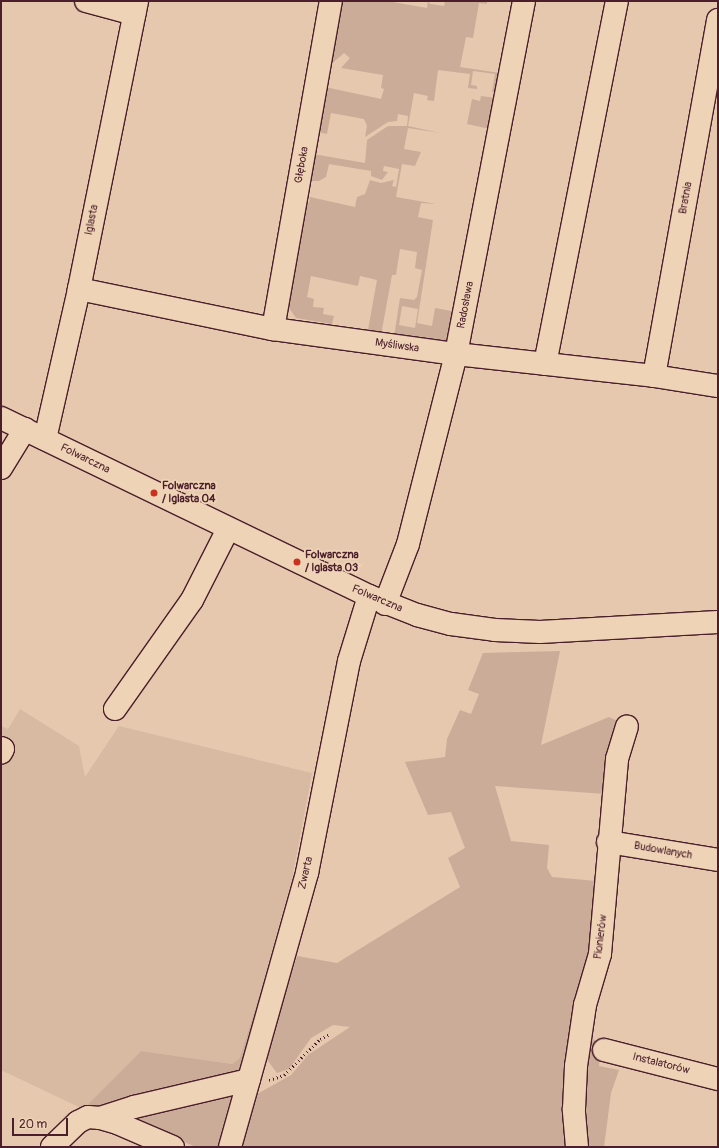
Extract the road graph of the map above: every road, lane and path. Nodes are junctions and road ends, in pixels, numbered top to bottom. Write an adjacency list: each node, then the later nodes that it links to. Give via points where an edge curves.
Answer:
1 (86, 1): 5 (street)
2 (331, 1): 8 (street, Głęboka)
3 (524, 1): 9 (street, Radosława)
4 (617, 1): 10 (street)
5 (135, 7): 7 (street, Iglasta)
6 (718, 20): 11 (street, Bratnia)
7 (78, 290): 8 (street, Myśliwska); 15 (street, Iglasta)
8 (273, 329): 9 (street, Myśliwska)
9 (456, 354): 10 (street, Myśliwska); 18 (street, Radosława, via 408,544)
10 (545, 364): 11 (street, Myśliwska)
11 (654, 376): 12 (street, Myśliwska)
12 (718, 386)
13 (1, 418): 14 (street, Folwarczna)
14 (25, 429): 15 (street, Folwarczna); 16 (street)
15 (45, 439): 17 (street, Folwarczna)
16 (1, 468)
17 (228, 529): 18 (street, Folwarczna); 20 (street, via 192,600)
18 (377, 600): 19 (street, Folwarczna, via 451,624 495,630 540,632); 29 (street, Zwarta, via 349,661 307,874)
19 (718, 622)
20 (115, 709)
21 (627, 727): 24 (street, Pionierów, via 617,759)
22 (1, 748): 23 (street)
23 (1, 753)
24 (608, 842): 25 (street, Budowlanych); 34 (street, Pionierów, via 600,954 585,1005 576,1066 574,1109)
25 (718, 860)
26 (330, 1034): 29 (path, via 320,1039 284,1075 266,1080)
27 (604, 1050): 28 (street, Instalatorów)
28 (718, 1079)
29 (249, 1080): 30 (street, via 134,1107); 33 (street, Zwarta)
30 (100, 1118): 31 (street, via 88,1118 78,1122); 32 (street)
31 (52, 1147)
32 (174, 1147)
33 (230, 1147)
34 (577, 1147)

